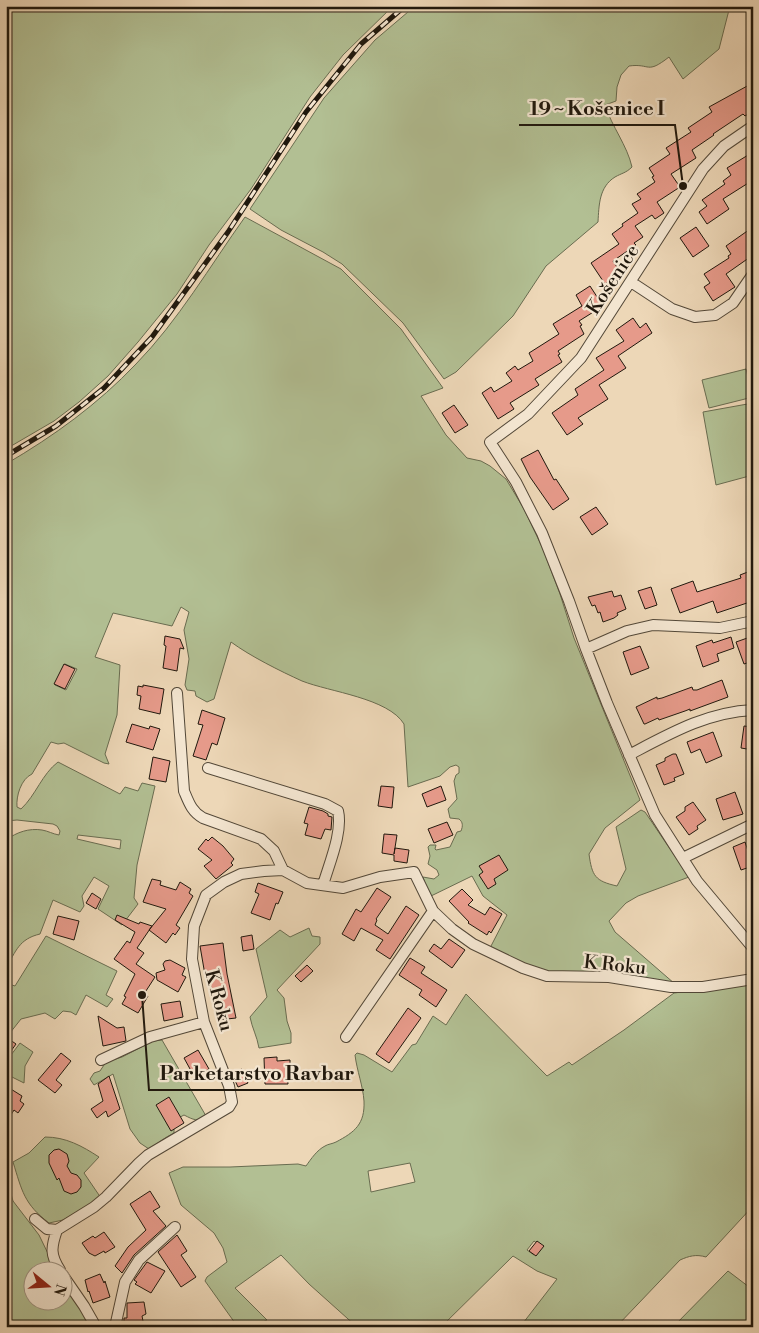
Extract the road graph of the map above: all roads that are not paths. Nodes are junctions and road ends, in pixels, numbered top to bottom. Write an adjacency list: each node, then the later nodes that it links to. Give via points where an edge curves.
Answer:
1 (753, 126): 3 (street, Košenice, via 724,146 703,169)
2 (753, 274): 3 (street, via 733,303 715,315 695,317 672,310)
3 (631, 282): 5 (street, Košenice, via 581,358 561,381 528,414 490,442 516,482 542,533)
4 (753, 621): 5 (street, via 720,628 653,625 627,631)
5 (586, 649): 8 (street)
6 (178, 693): 12 (street, via 184,791 195,814 261,839 274,851)
7 (753, 710): 8 (street, via 733,711 709,718 679,729)
8 (629, 755): 11 (street, via 655,816)
9 (208, 768): 13 (street, via 283,790 338,811 339,832)
10 (753, 824): 11 (street)
11 (683, 858): 15 (street, via 697,882)
12 (283, 870): 13 (street, K Roku, via 306,883); 17 (street, K Roku, via 240,874 206,895 194,926 192,959)
13 (323, 885): 14 (street, K Roku, via 343,888 380,877 414,872)
14 (432, 911): 16 (street, K Roku, via 472,944 547,976 609,978 672,987 703,987); 18 (street)
15 (753, 948)
16 (753, 979)
17 (204, 1022): 19 (street, via 150,1038); 22 (street, K Roku, via 229,1086 232,1102 229,1107 148,1155 94,1207)
18 (346, 1038)
19 (100, 1060)
20 (35, 1219): 22 (street, via 47,1228)
21 (175, 1227): 26 (street, via 138,1260 125,1282)
22 (57, 1230): 23 (street, via 52,1246)
23 (54, 1260)
24 (72, 1289): 25 (street)
25 (96, 1327)
26 (115, 1327)

